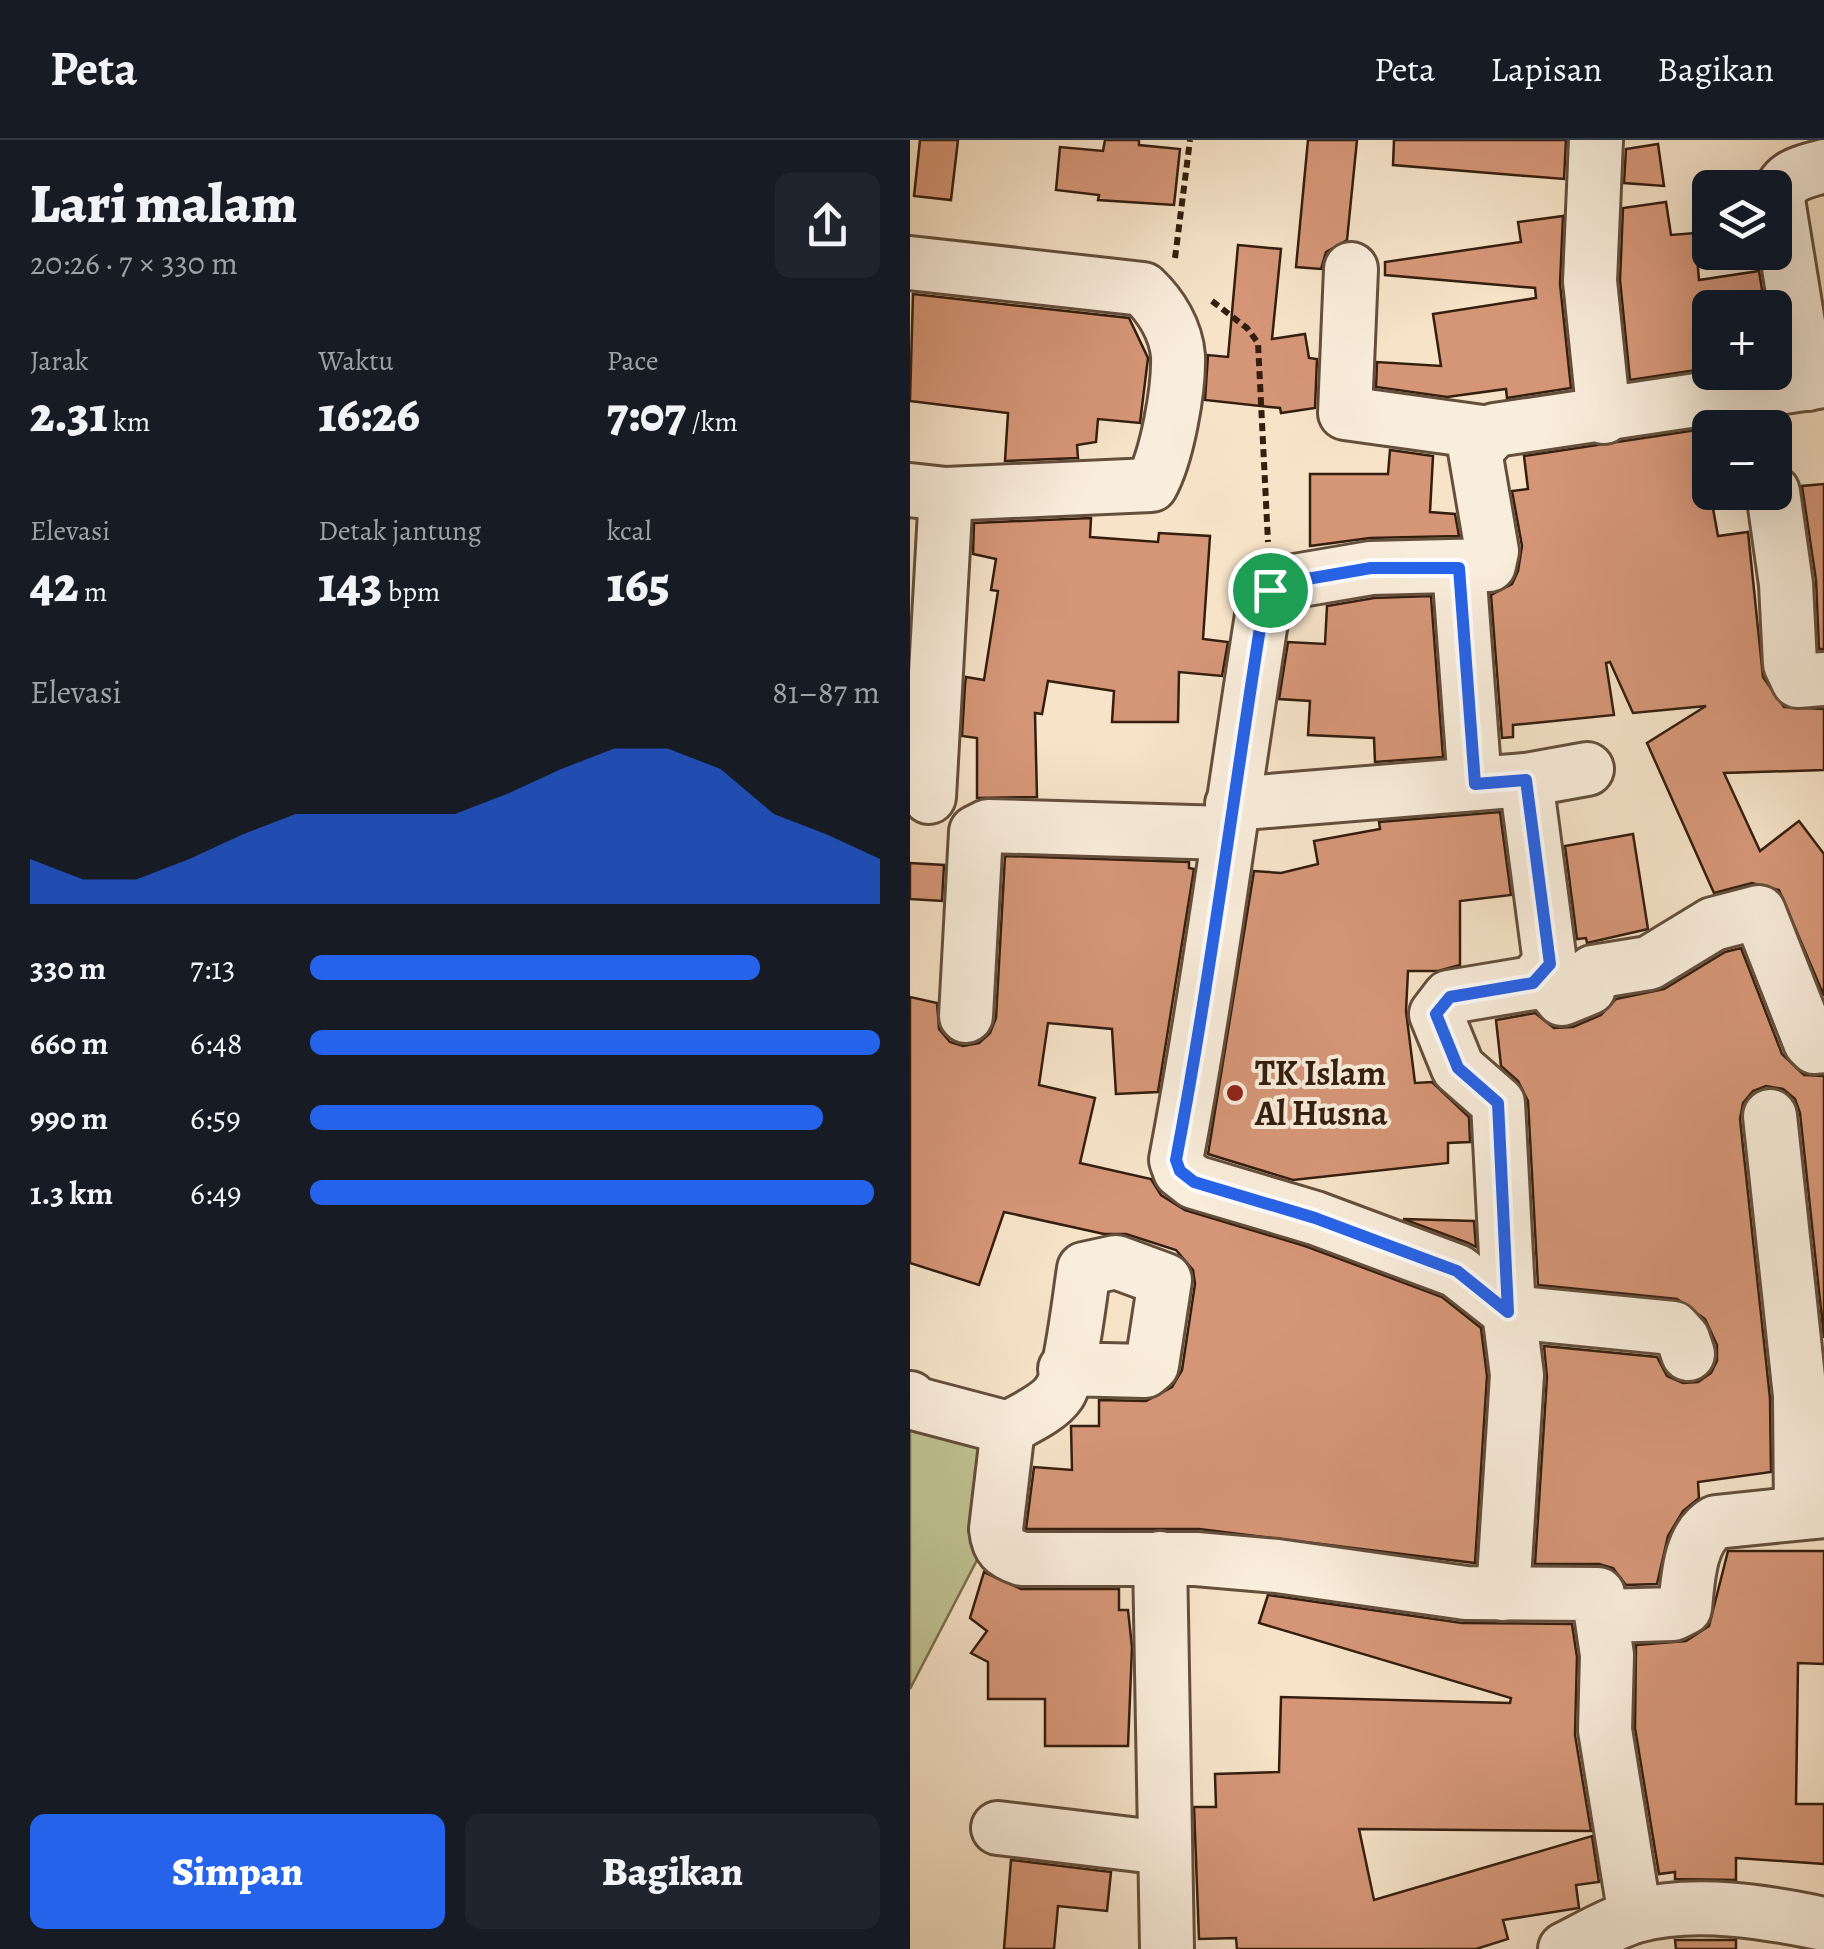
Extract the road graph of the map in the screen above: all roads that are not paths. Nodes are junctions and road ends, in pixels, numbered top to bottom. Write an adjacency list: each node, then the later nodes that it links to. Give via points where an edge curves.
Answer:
1 (1596, 140): 6 (street, via 1590,281)
2 (1824, 166): 5 (street, via 1780,186)
3 (910, 264): 8 (street, via 1144,288 1163,307 1178,355 1163,465 1151,485)
4 (1351, 268): 7 (street, via 1345,413)
5 (1788, 396): 6 (street)
6 (1604, 417): 7 (street)
7 (1489, 433): 10 (street, via 1475,451 1492,551 1488,565)
8 (928, 492): 16 (street)
9 (1779, 510): 11 (street)
10 (1459, 568): 15 (street); 17 (street, via 1371,568 1270,590)
11 (1805, 582): 12 (street, via 1790,664 1798,681)
12 (1824, 679)
13 (1588, 768): 14 (street)
14 (1526, 780): 15 (street); 18 (street, via 1550,964)
15 (1475, 784): 17 (street)
16 (929, 797)
17 (1229, 819): 19 (street, via 988,826 976,832); 23 (street, via 1209,989 1176,1160 1180,1171 1194,1182 1457,1271)
18 (1543, 976): 20 (street, via 1562,999 1589,988 1593,972 1648,964 1713,924 1759,912 1810,1042); 23 (street, via 1450,997 1436,1014 1458,1068 1498,1103)
19 (966, 1016)
20 (1824, 1046)
21 (1770, 1116): 22 (street)
22 (1804, 1264): 28 (street, via 1800,1396)
23 (1508, 1312): 24 (street, via 1672,1328); 30 (street, via 1518,1375)
24 (1688, 1354)
25 (1065, 1370): 27 (street, via 1052,1400)
26 (910, 1398): 27 (street)
27 (1008, 1428): 29 (street, via 996,1529 1006,1553 1022,1559)
28 (1812, 1512): 31 (street, via 1733,1518 1703,1529 1685,1608)
29 (1160, 1558): 30 (street); 33 (street)
30 (1503, 1594): 31 (street, via 1598,1594)
31 (1604, 1616): 35 (street, via 1605,1730)
32 (998, 1828): 33 (street)
33 (1164, 1848): 36 (street)
34 (1824, 1924): 35 (street, via 1706,1910)
35 (1659, 1925): 37 (street)
36 (1167, 1949)
37 (1564, 1949)

